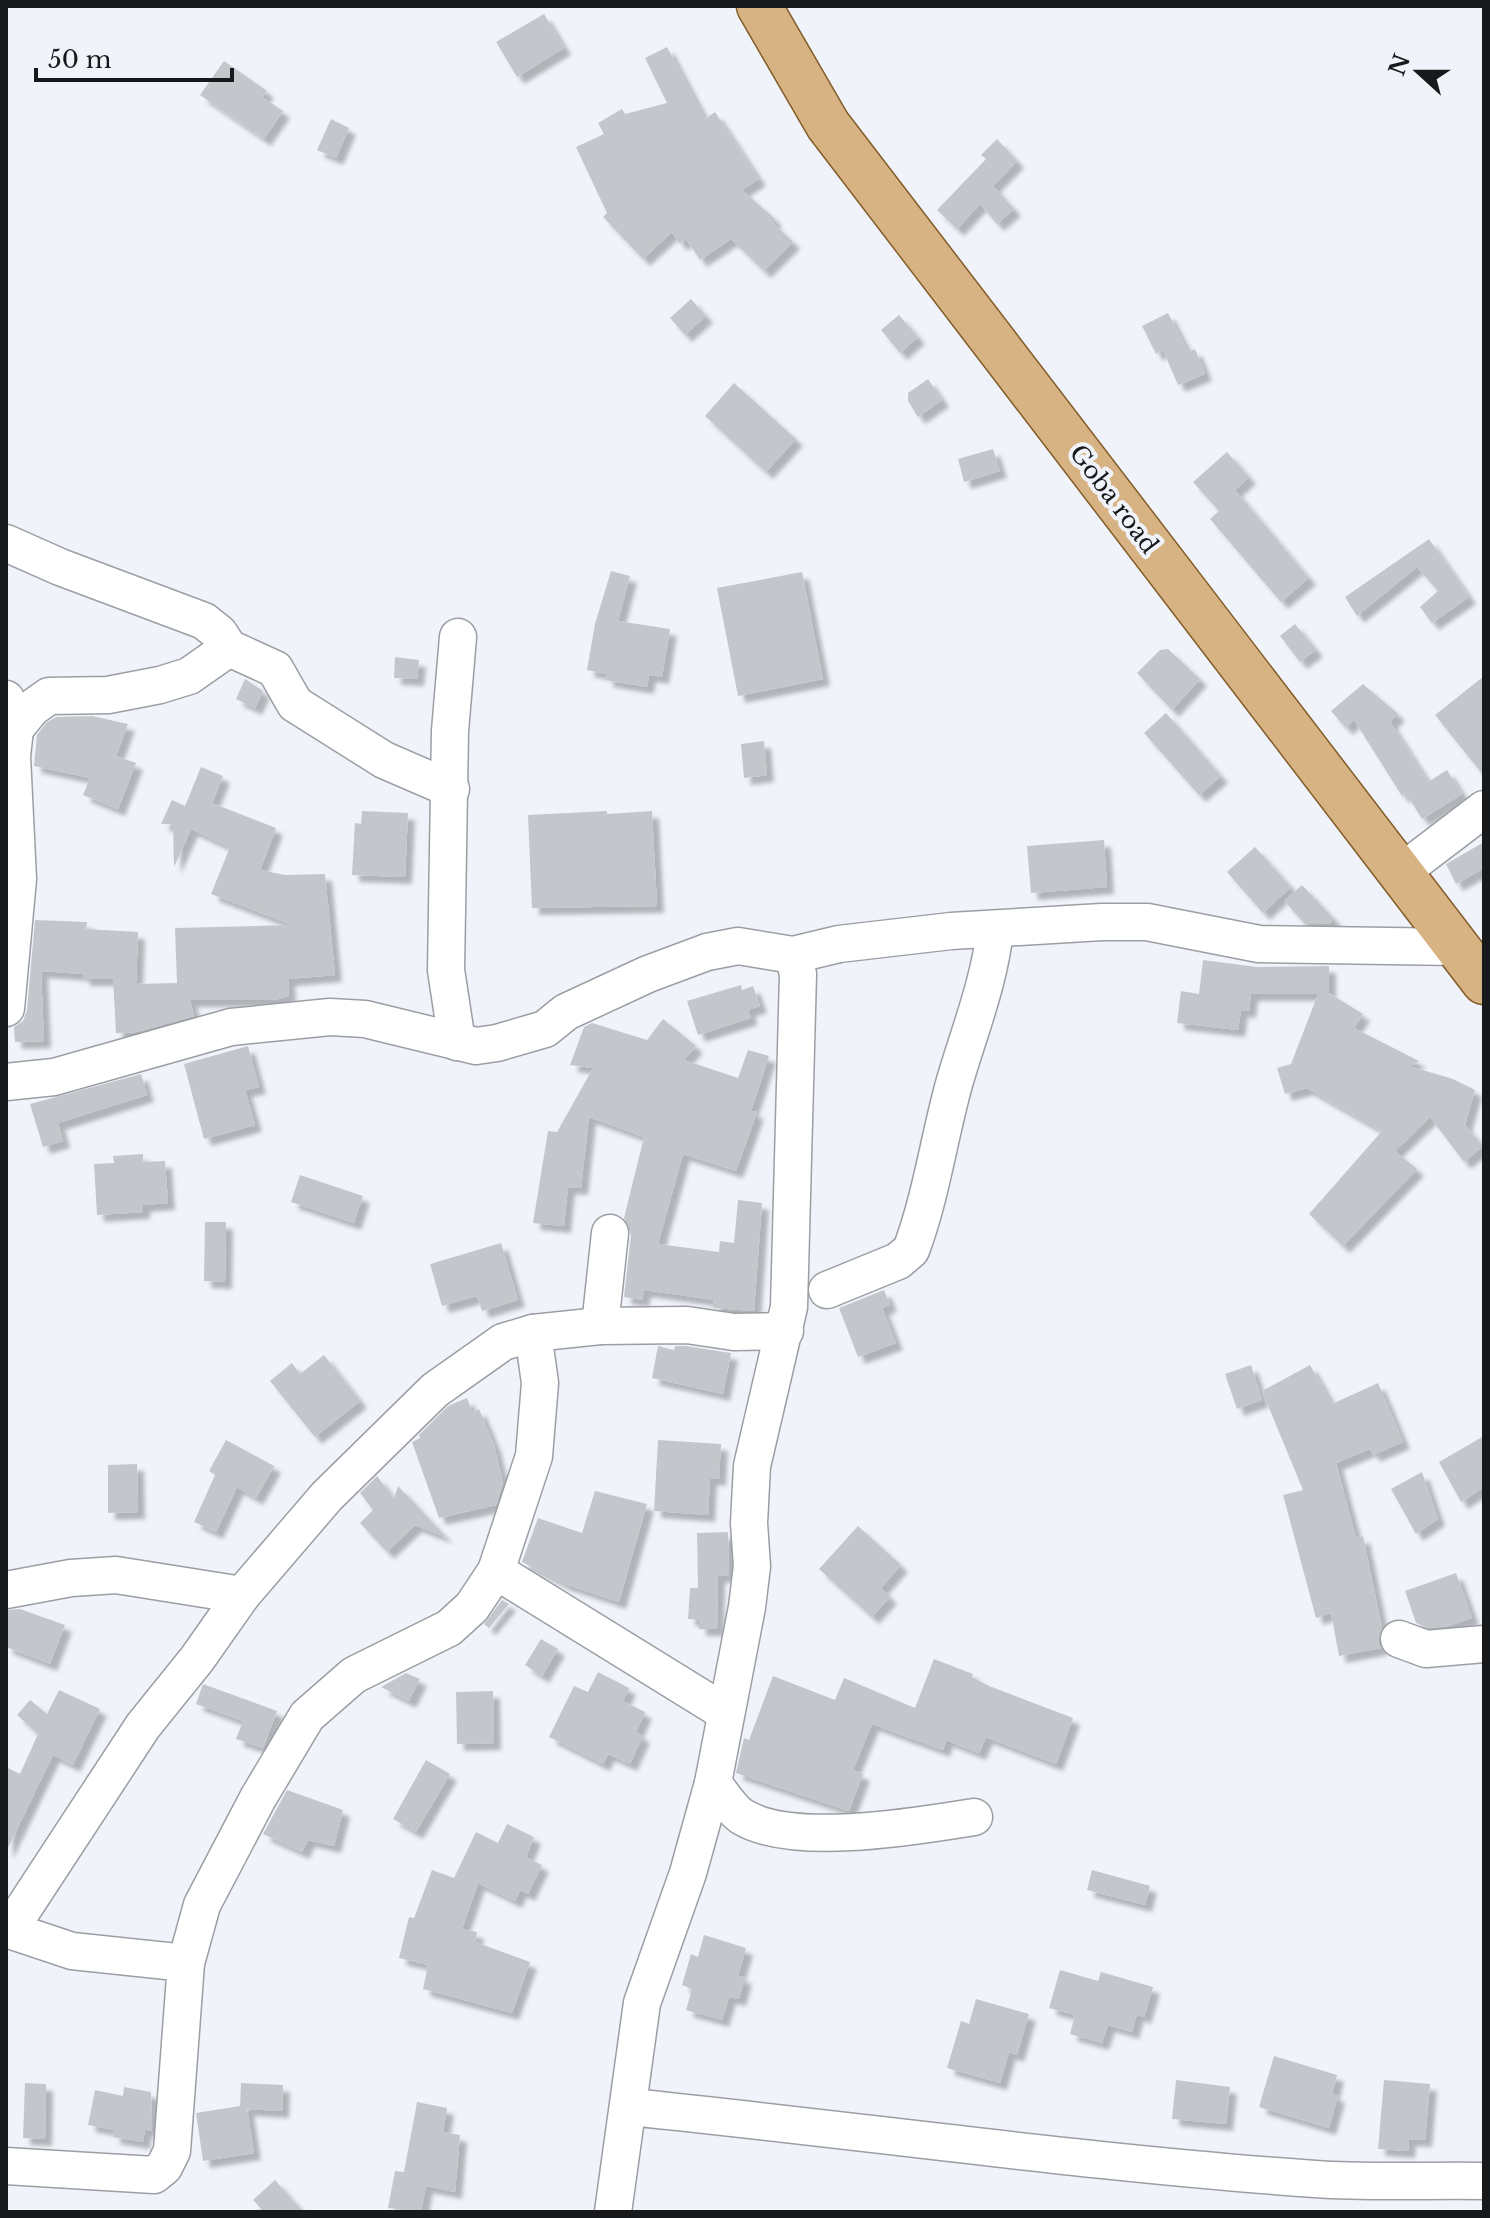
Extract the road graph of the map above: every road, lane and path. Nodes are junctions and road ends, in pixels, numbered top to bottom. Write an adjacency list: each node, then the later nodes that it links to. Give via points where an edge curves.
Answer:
1 (759, 6): 8 (main road, Goba road, via 828,125)
2 (6, 543): 4 (street, via 204,621)
3 (458, 637): 6 (street)
4 (229, 648): 5 (street, via 189,676 108,695 49,696); 6 (street, via 275,669 295,704 384,760)
5 (11, 714): 13 (street, via 18,879)
6 (451, 789): 14 (street, via 446,970)
7 (1484, 809): 8 (street)
8 (1400, 873): 10 (main road, Goba road)
9 (995, 930): 10 (street, via 1147,922 1259,944); 11 (street, via 839,944); 17 (street, via 992,962 911,1250 898,1261)
10 (1457, 947): 12 (main road, Goba road)
11 (793, 955): 14 (street, via 738,946 707,952 566,1012 545,1029 476,1046); 19 (street, via 798,974)
12 (1484, 982)
13 (6, 1008)
14 (457, 1042): 15 (street, via 365,1019 330,1017 231,1027 54,1077)
15 (6, 1082)
16 (610, 1233): 18 (street)
17 (827, 1290)
18 (600, 1326): 19 (street); 20 (street)
19 (785, 1331): 26 (street, via 752,1466 752,1566)
20 (533, 1333): 21 (street, via 540,1383 534,1456); 23 (street, via 503,1342 424,1401 290,1535)
21 (496, 1571): 26 (street); 30 (street, via 472,1607 449,1628 354,1675 307,1716 202,1905)
22 (6, 1590): 23 (street, via 116,1575)
23 (242, 1595): 29 (street, via 143,1726)
24 (1399, 1639): 25 (street, via 1436,1650)
25 (1484, 1644)
26 (726, 1713): 27 (street)
27 (713, 1783): 28 (street, via 741,1815 778,1829 890,1831); 31 (street, via 642,2003)
28 (974, 1817)
29 (8, 1929): 30 (street, via 72,1951)
30 (186, 1963): 32 (street, via 176,2116 172,2151 164,2167 154,2175)
31 (630, 2107): 33 (street, via 1205,2170 1319,2179); 34 (street)
32 (6, 2166)
33 (1484, 2181)
34 (613, 2212)

